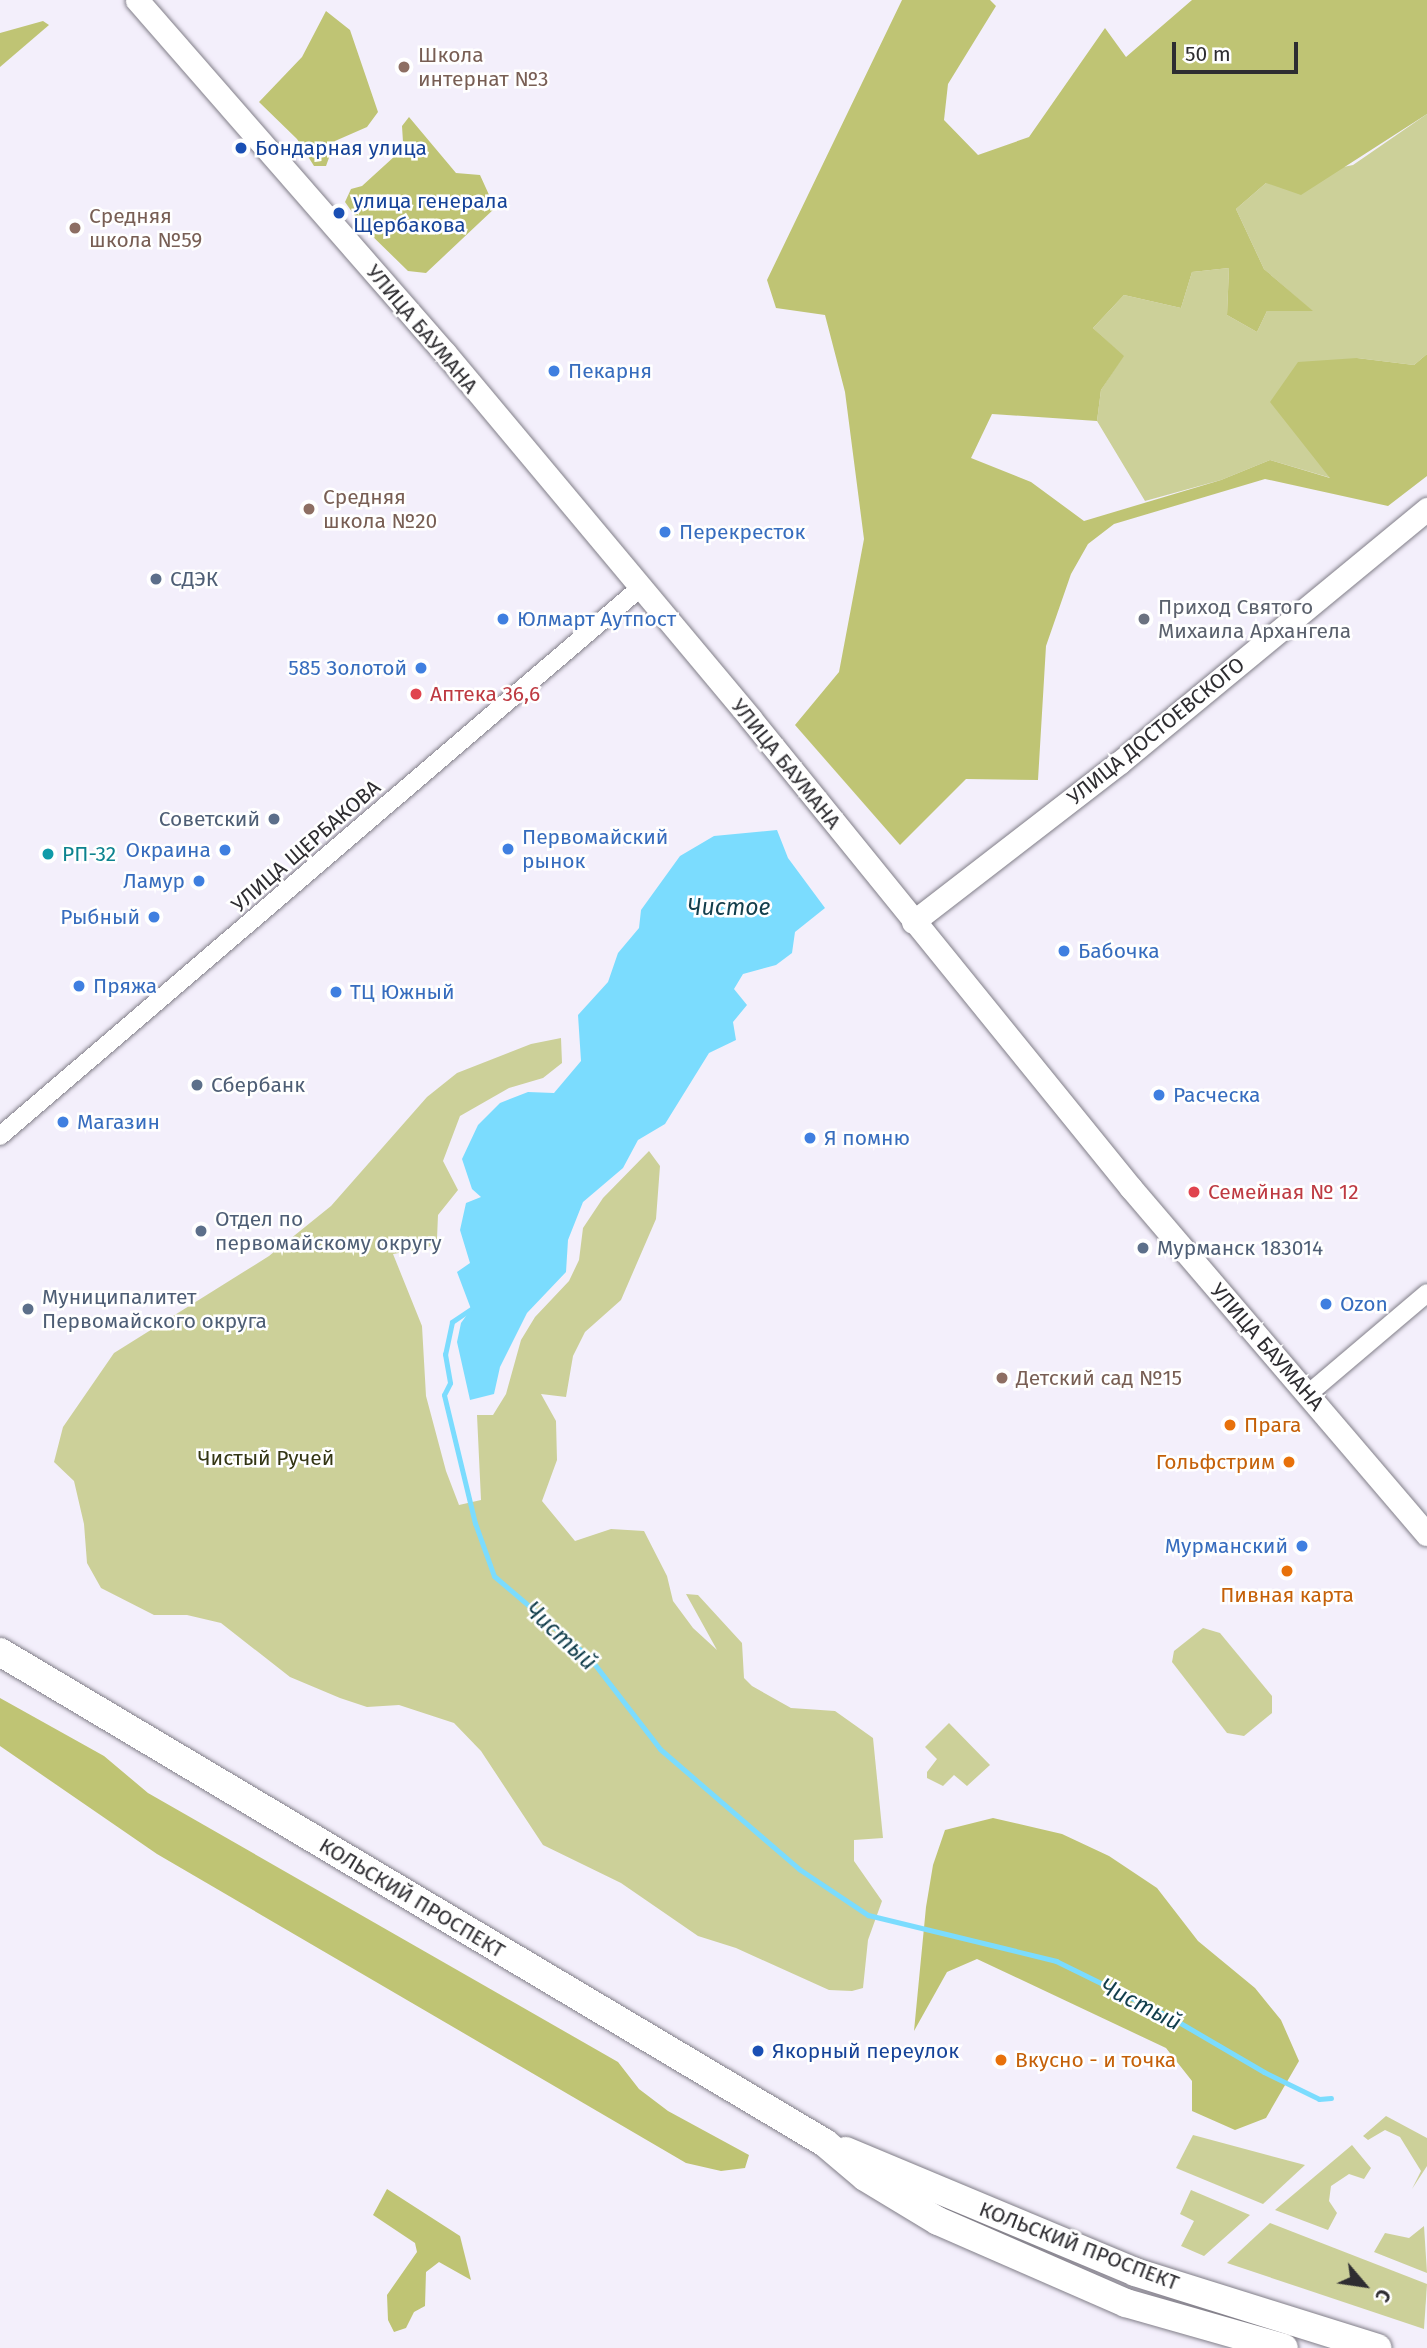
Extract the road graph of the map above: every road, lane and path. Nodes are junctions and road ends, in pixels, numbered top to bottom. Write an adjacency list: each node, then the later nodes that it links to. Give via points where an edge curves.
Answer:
1 (137, 0): 3 (street, УЛИЦА БАУМАНА, via 404,305)
2 (1427, 509): 4 (street, УЛИЦА ДОСТОЕВСКОГО, via 1120,762)
3 (640, 588): 4 (street, УЛИЦА БАУМАНА); 5 (street, УЛИЦА ЩЕРБАКОВА)
4 (913, 922): 7 (street, УЛИЦА БАУМАНА, via 1130,1188)
5 (0, 1136)
6 (1427, 1293): 7 (street)
7 (1308, 1394): 8 (street, УЛИЦА БАУМАНА)
8 (1427, 1534)
9 (0, 1652): 10 (main road, КОЛЬСКИЙ ПРОСПЕКТ, via 825,2143)
10 (944, 2208): 11 (main road, КОЛЬСКИЙ ПРОСПЕКТ, via 1126,2303); 12 (main road, КОЛЬСКИЙ ПРОСПЕКТ)
11 (1283, 2348)
12 (1377, 2348)

